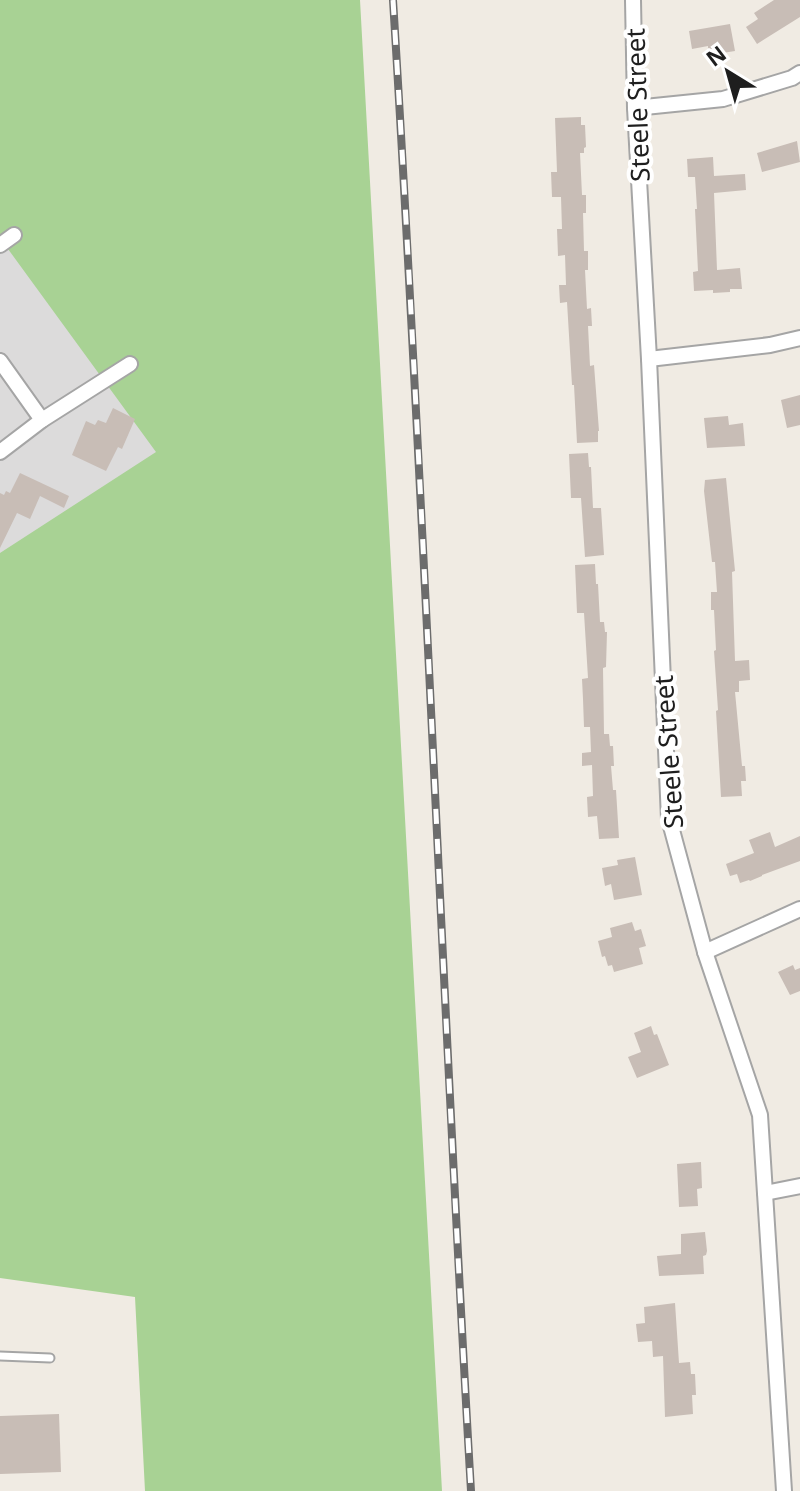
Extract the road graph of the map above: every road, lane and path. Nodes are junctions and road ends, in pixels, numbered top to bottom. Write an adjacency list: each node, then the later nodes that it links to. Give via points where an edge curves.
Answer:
1 (633, 0): 3 (street, Steele Street)
2 (800, 73): 3 (street, via 723,99)
3 (635, 108): 7 (street, Steele Street)
4 (14, 235): 5 (street)
5 (0, 245)
6 (800, 338): 7 (street)
7 (649, 359): 13 (street, Steele Street, via 669,819)
8 (0, 361): 10 (street)
9 (130, 364): 10 (street)
10 (42, 420): 11 (street)
11 (0, 452)
12 (800, 909): 13 (street)
13 (705, 952): 15 (street, Steele Street, via 760,1115)
14 (800, 1186): 15 (street)
15 (765, 1193): 18 (street, Steele Street)
16 (0, 1356): 17 (lane)
17 (50, 1358)
18 (784, 1491)

